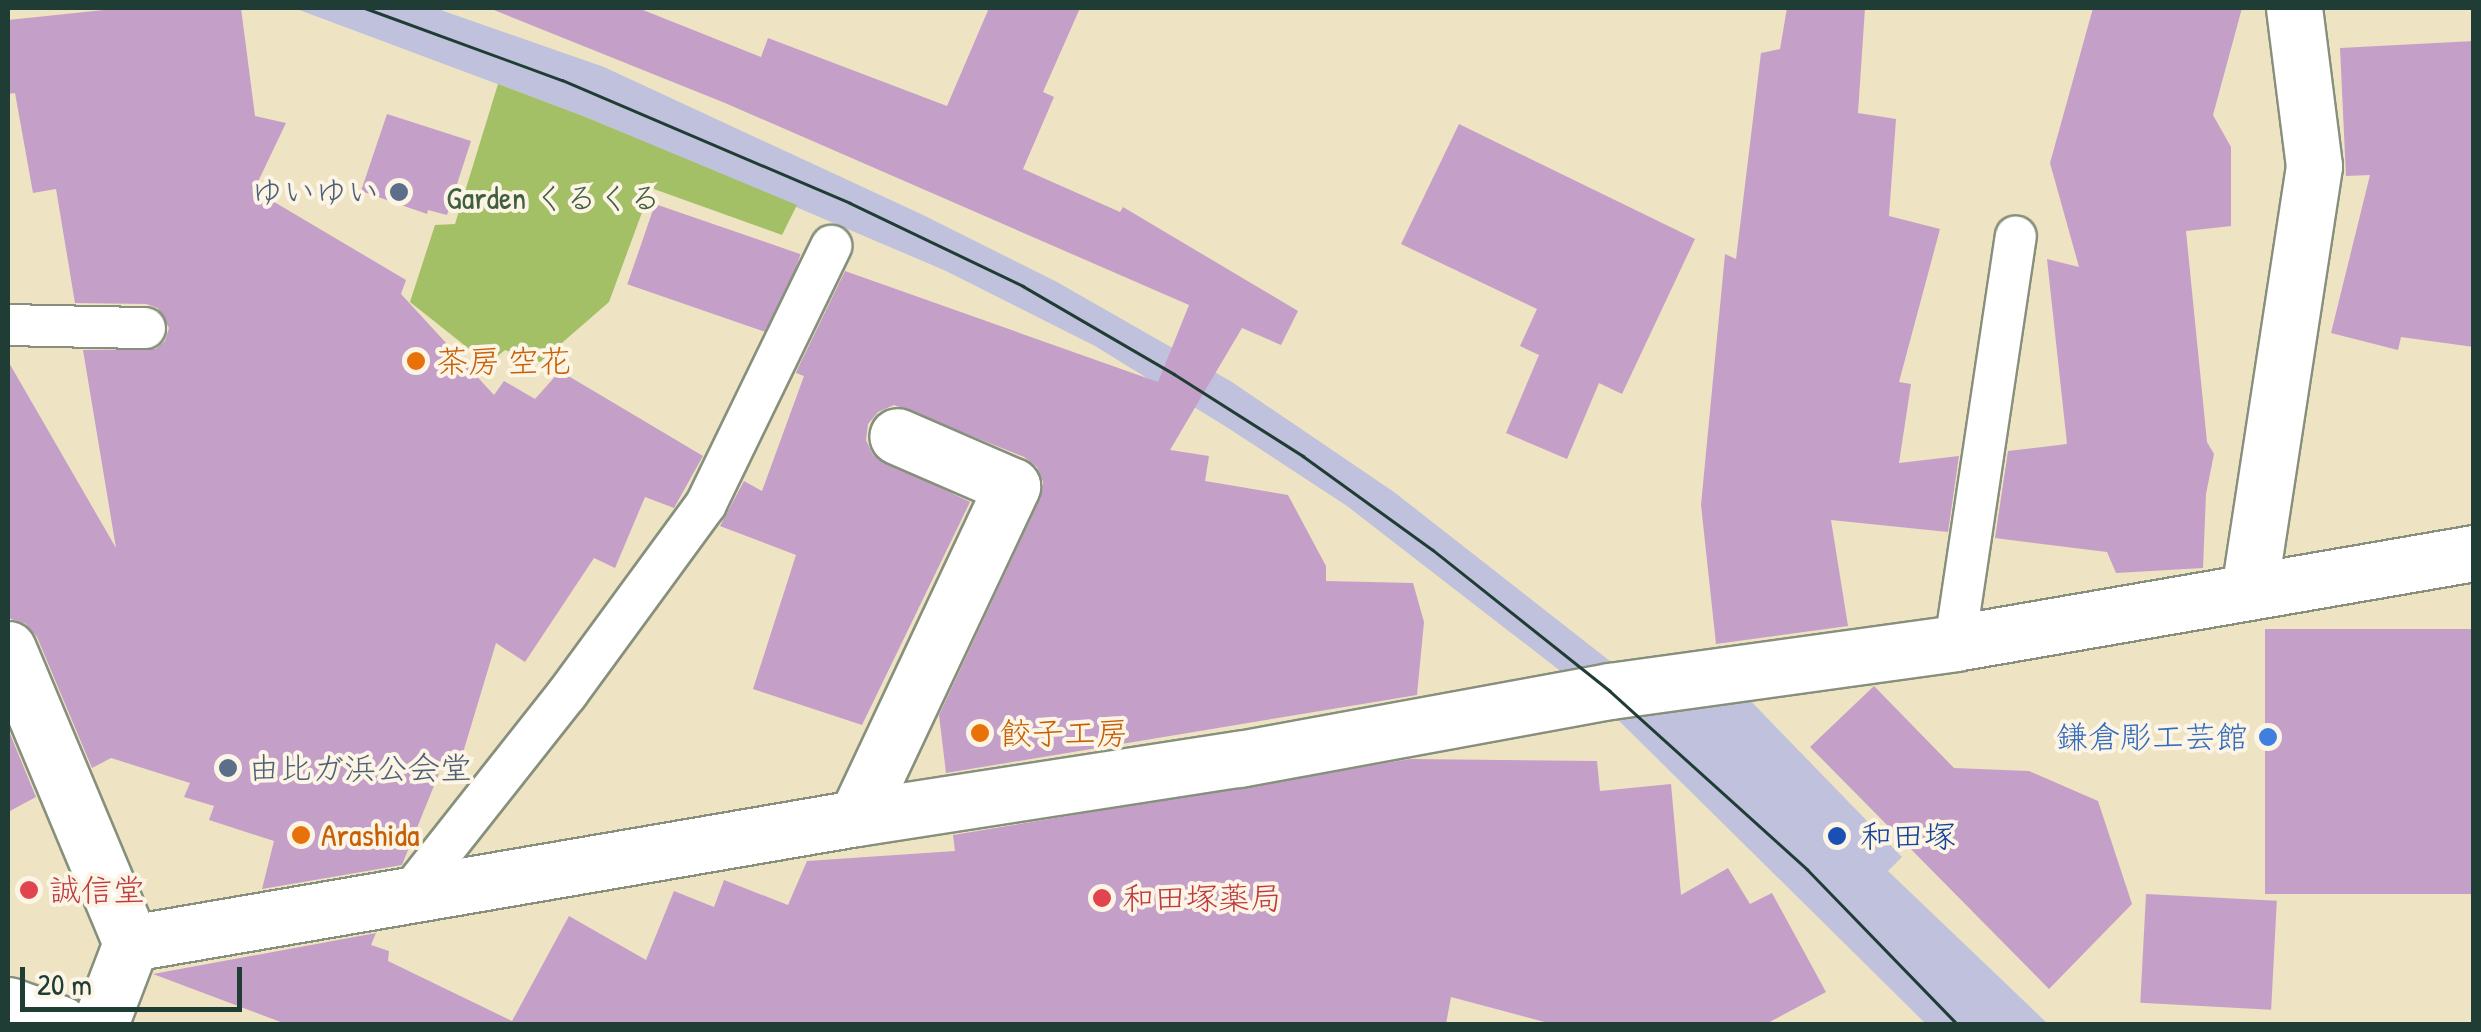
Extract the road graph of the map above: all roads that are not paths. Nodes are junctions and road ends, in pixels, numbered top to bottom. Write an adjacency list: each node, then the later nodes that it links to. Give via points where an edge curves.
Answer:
1 (2294, 8): 8 (street, via 2314,166)
2 (2016, 236): 9 (lane)
3 (831, 246): 12 (lane, via 706,504)
4 (8, 326): 5 (lane)
5 (145, 328)
6 (897, 436): 11 (street, via 1012,486)
7 (2474, 553): 8 (street)
8 (2249, 591): 9 (street)
9 (1955, 643): 11 (street, via 1610,691)
10 (8, 649): 13 (street)
11 (856, 818): 12 (street)
12 (409, 894): 13 (street)
13 (131, 944): 16 (street)
14 (8, 1006): 15 (street)
15 (61, 1024)
16 (100, 1024)

